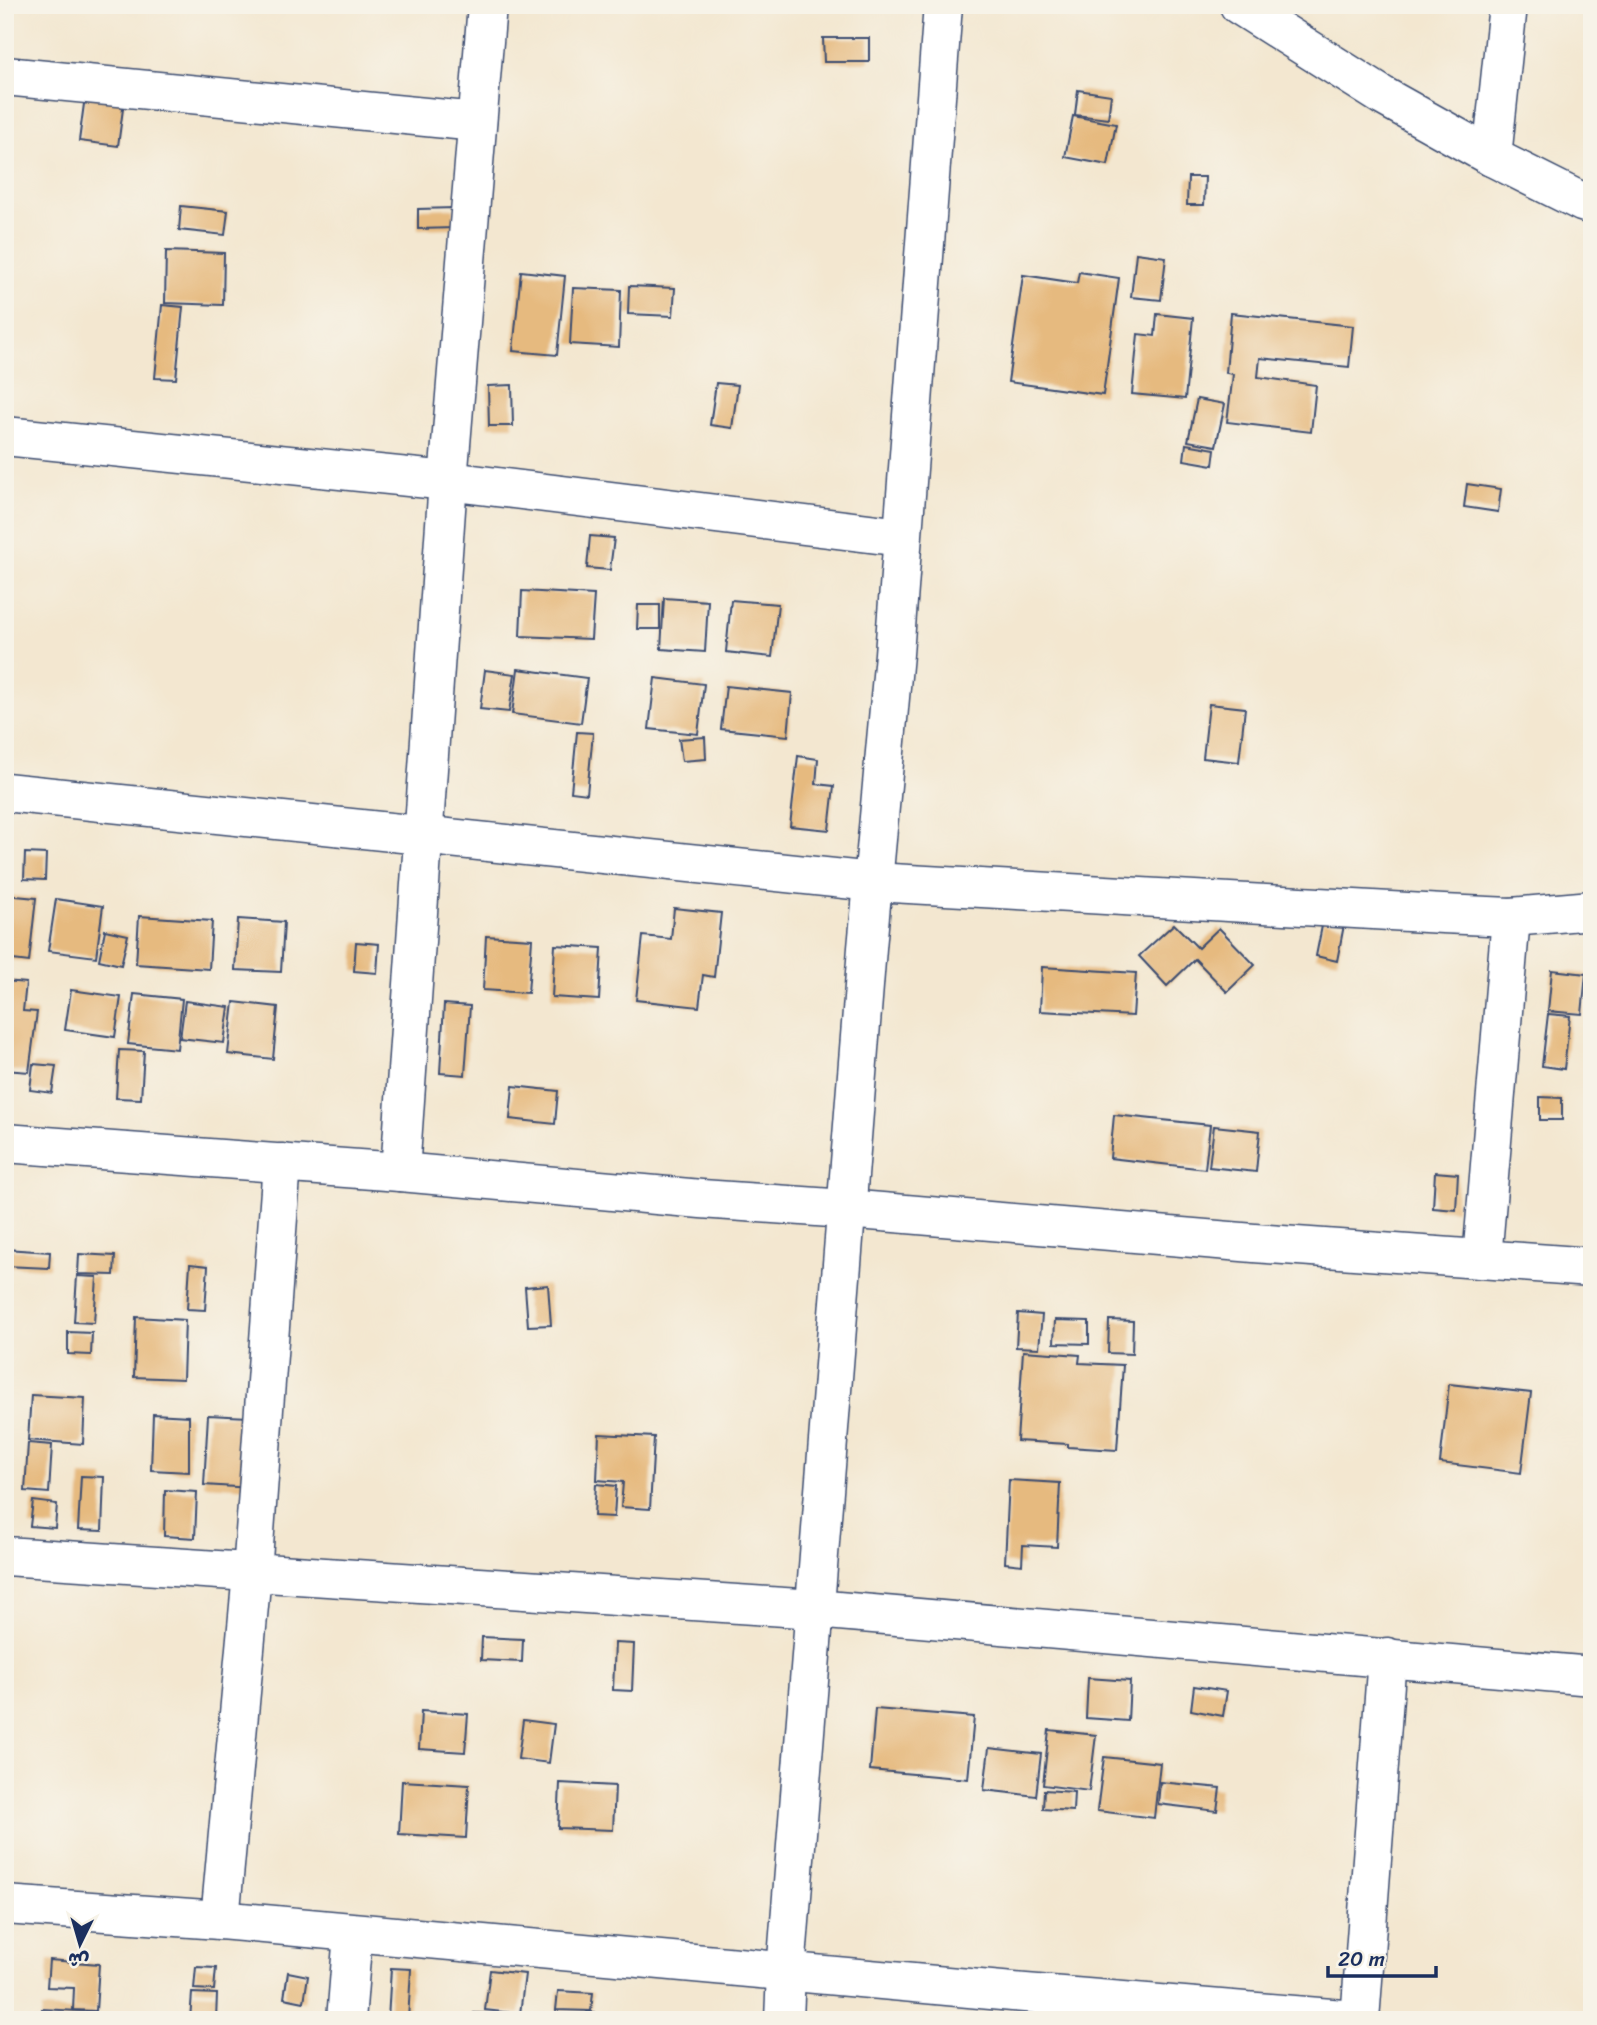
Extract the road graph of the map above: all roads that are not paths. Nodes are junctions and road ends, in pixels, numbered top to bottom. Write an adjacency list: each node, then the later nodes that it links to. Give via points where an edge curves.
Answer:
1 (487, 5): 6 (street)
2 (943, 5): 11 (street)
3 (1239, 5): 7 (street, via 1383,96)
4 (1508, 5): 7 (street)
5 (5, 76): 6 (street)
6 (477, 122): 10 (street)
7 (1492, 157): 8 (street)
8 (1592, 205)
9 (5, 436): 10 (street)
10 (448, 481): 11 (street); 13 (street)
11 (902, 537): 14 (street)
12 (5, 792): 13 (street)
13 (424, 835): 14 (street); 19 (street)
14 (873, 882): 16 (street); 20 (street)
15 (1592, 910): 16 (street)
16 (1511, 917): 21 (street)
17 (5, 1143): 18 (street)
18 (282, 1163): 19 (street); 24 (street)
19 (400, 1172): 20 (street)
20 (846, 1209): 21 (street); 25 (street)
21 (1482, 1259): 22 (street)
22 (1592, 1267)
23 (5, 1556): 24 (street)
24 (252, 1573): 25 (street); 29 (street)
25 (815, 1609): 26 (street); 31 (street)
26 (1387, 1657): 27 (street); 35 (street)
27 (1592, 1676)
28 (5, 1905): 29 (street)
29 (220, 1920): 30 (street)
30 (353, 1933): 31 (street); 33 (street)
31 (786, 1972): 32 (street); 34 (street)
32 (1012, 2006): 35 (street)
33 (346, 2020)
34 (784, 2020)
35 (1358, 2020)

